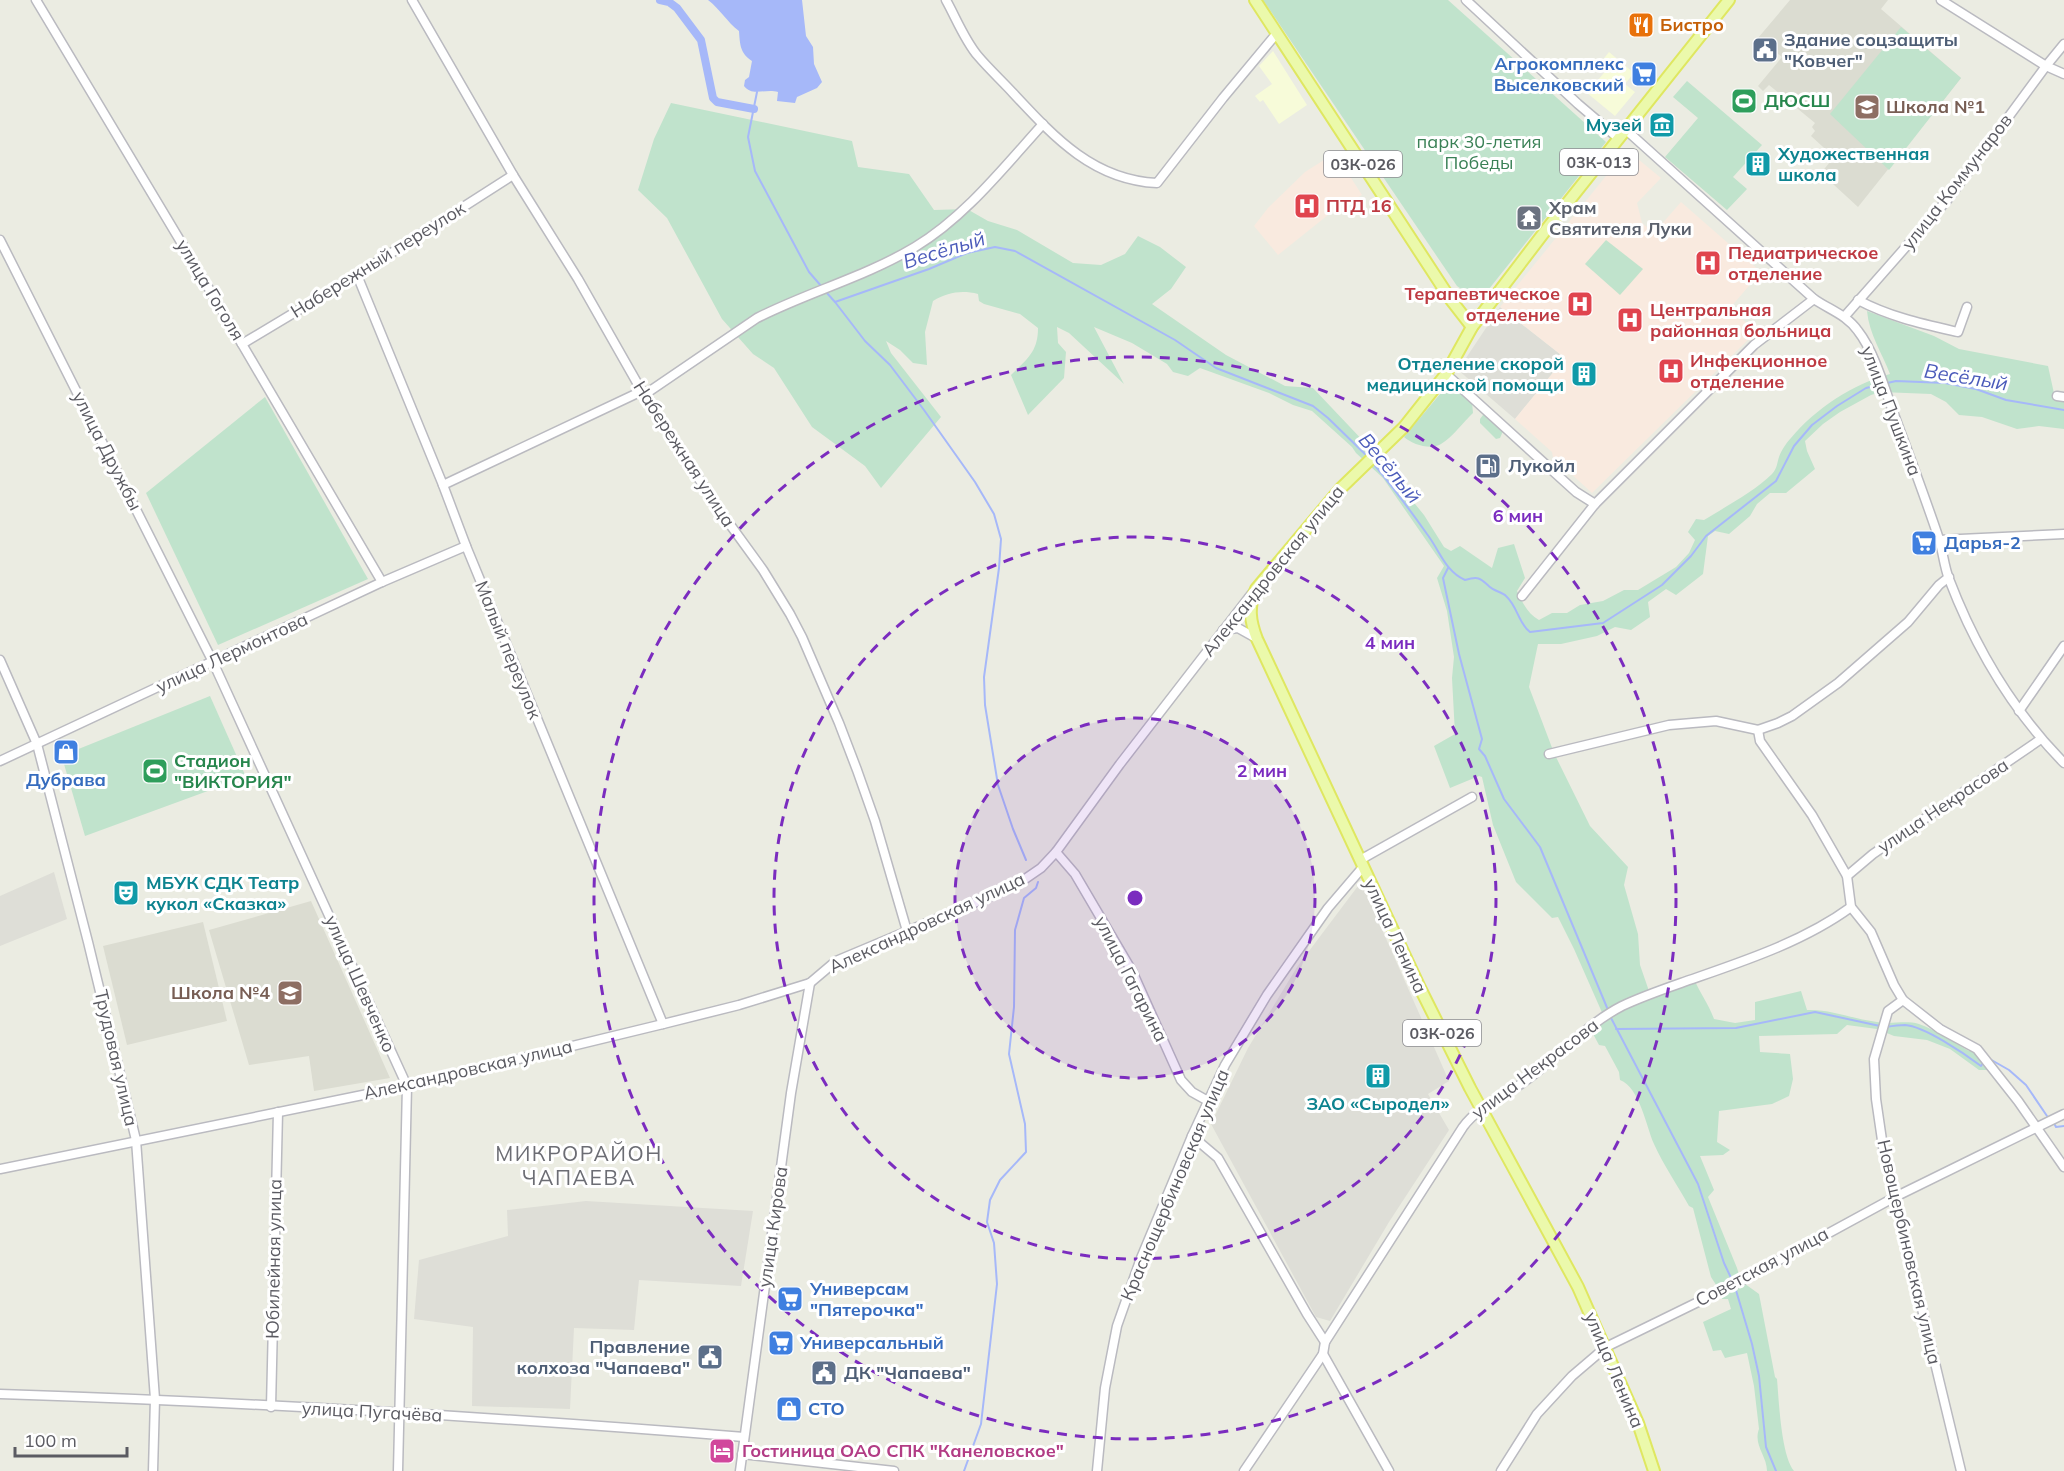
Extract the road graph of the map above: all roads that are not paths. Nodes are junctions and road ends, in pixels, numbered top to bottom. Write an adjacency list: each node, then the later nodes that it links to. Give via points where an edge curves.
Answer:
1 (36, 0): 22 (street, улица Гоголя)
2 (411, 0): 14 (street, Набережная улица)
3 (946, 0): 12 (street, via 977,55)
4 (1255, 0): 8 (main road, 03К-026)
5 (1466, 0): 13 (street, улица Пушкина, via 1578,104)
6 (1729, 0): 13 (main road, 03К-013)
7 (1941, 0): 10 (street)
8 (1278, 33): 12 (street, via 1157,183 1102,169 1079,157); 21 (main road, 03К-026)
9 (2064, 44): 10 (street, улица Коммунаров)
10 (2046, 66): 11 (street); 18 (street, улица Коммунаров, via 1948,199)
11 (2064, 74)
12 (1043, 124): 24 (street, via 948,224 916,246 885,264 757,318)
13 (1622, 134): 17 (street, улица Пушкина); 21 (main road, 03К-013)
14 (513, 175): 16 (street, Набережный переулок); 24 (street, Набережная улица)
15 (0, 240): 38 (street, улица Дружбы)
16 (357, 275): 22 (street, Набережный переулок); 25 (street, Малый переулок)
17 (1814, 299): 20 (street, улица Пушкина); 26 (street, via 1754,345)
18 (1858, 300): 19 (street, via 1880,312 1958,332); 20 (street, улица Коммунаров)
19 (1966, 307)
20 (1845, 316): 28 (street, улица Пушкина, via 1859,332 1883,385)
21 (1472, 327): 23 (main road, Александровская улица)
22 (242, 344): 31 (street, улица Гоголя)
23 (1446, 374): 26 (street, via 1576,492); 32 (main road, Александровская улица, via 1404,427 1341,488)
24 (643, 393): 25 (street); 51 (street, Набережная улица, via 763,570 802,637 857,770)
25 (442, 485): 29 (street, Малый переулок)
26 (1595, 504): 33 (street)
27 (2064, 534): 28 (street)
28 (1939, 540): 30 (street, улица Пушкина)
29 (466, 546): 31 (street, улица Лермонтова); 54 (street, Малый переулок)
30 (1948, 577): 39 (street, улица Пушкина, via 1990,666); 40 (street, via 1908,622 1838,683 1791,716)
31 (382, 582): 38 (street, улица Лермонтова)
32 (1256, 589): 34 (street, Александровская улица); 35 (main road, улица Ленина / 03К-026, via 1250,613)
33 (1522, 596)
34 (1223, 630): 35 (street, via 1238,628); 47 (street, Александровская улица)
35 (1257, 639): 48 (main road, улица Ленина / 03К-026)
36 (2064, 646): 39 (street)
37 (0, 660): 42 (street, Трудовая улица)
38 (213, 662): 42 (street, улица Лермонтова); 55 (street, улица Шевченко)
39 (2019, 711): 41 (street, улица Пушкина)
40 (1758, 730): 43 (street, via 1716,721 1669,725); 49 (street, via 1760,741 1812,814)
41 (2041, 739): 45 (street, улица Пушкина); 49 (street, улица Некрасова)
42 (37, 744): 44 (street, улица Лермонтова); 62 (street, Трудовая улица)
43 (1548, 754)
44 (0, 761)
45 (2064, 763)
46 (1472, 797): 48 (street)
47 (1056, 852): 51 (street, Александровская улица, via 1025,879); 56 (street, улица Гагарина, via 1075,874 1132,971 1181,1080)
48 (1361, 864): 56 (street, Краснощербиновская улица, via 1267,994); 57 (main road, улица Ленина / 03К-026)
49 (1847, 876): 50 (street)
50 (1851, 907): 53 (street, via 1871,932); 57 (street, улица Некрасова, via 1788,942 1620,1007 1592,1024 1516,1088)
51 (907, 931): 52 (street, Александровская улица, via 836,961)
52 (810, 983): 54 (street, Александровская улица); 75 (street, улица Кирова)
53 (1903, 1000): 60 (street, via 1940,1029 1977,1049); 65 (street, Новощербиновская улица, via 1888,1011 1874,1059 1883,1147)
54 (663, 1024): 55 (street, Александровская улица)
55 (406, 1086): 58 (street, Александровская улица); 74 (street, улица Шевченко)
56 (1208, 1101): 61 (street, Краснощербиновская улица)
57 (1481, 1108): 67 (street, улица Некрасова, via 1463,1127); 69 (main road, улица Ленина / 03К-026, via 1552,1237)
58 (278, 1112): 62 (street, Александровская улица); 73 (street, Юбилейная улица)
59 (2064, 1114): 60 (street, Советская улица)
60 (2036, 1128): 63 (street); 65 (street, Советская улица)
61 (1192, 1136): 66 (street, via 1218,1158); 81 (street, Краснощербиновская улица, via 1117,1326 1105,1388)
62 (135, 1140): 64 (street, Александровская улица); 72 (street, Трудовая улица)
63 (2064, 1167)
64 (0, 1169)
65 (1895, 1197): 69 (street, Советская улица, via 1741,1281); 86 (street, Новощербиновская улица)
66 (1314, 1325): 67 (street); 68 (street)
67 (1337, 1326): 68 (street, улица Некрасова)
68 (1325, 1342): 70 (street, улица Некрасова)
69 (1606, 1347): 84 (street, Советская улица, via 1537,1414); 85 (main road, улица Ленина / 03К-026)
70 (1323, 1354): 82 (street, улица Некрасова); 83 (street)
71 (0, 1394): 72 (street, улица Пугачёва)
72 (155, 1399): 73 (street, улица Пугачёва); 77 (street, Трудовая улица)
73 (271, 1407): 74 (street, улица Пугачёва)
74 (399, 1412): 75 (street, улица Пугачёва); 78 (street, улица Шевченко)
75 (744, 1437): 76 (street, улица Кирова)
76 (742, 1454): 79 (street, улица Кирова); 80 (street)
77 (153, 1471)
78 (398, 1471)
79 (740, 1471)
80 (894, 1471)
81 (1097, 1471)
82 (1244, 1471)
83 (1389, 1471)
84 (1502, 1471)
85 (1654, 1471)
86 (1961, 1471)

